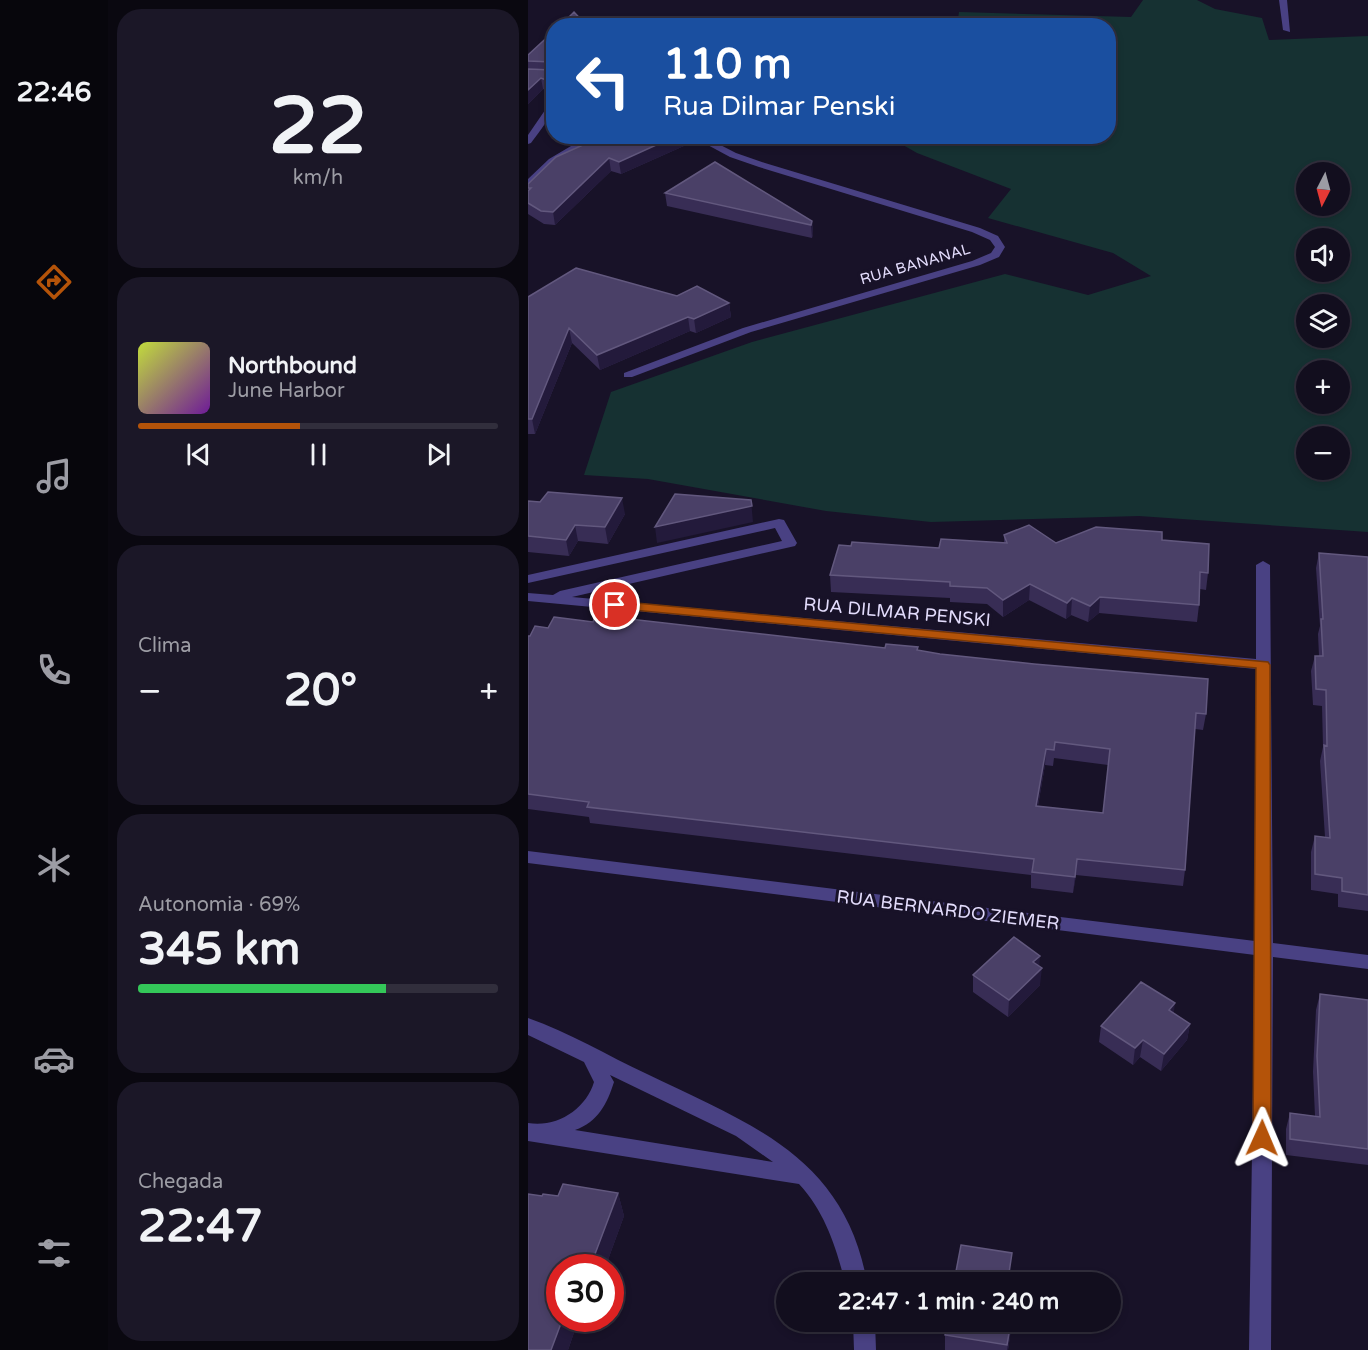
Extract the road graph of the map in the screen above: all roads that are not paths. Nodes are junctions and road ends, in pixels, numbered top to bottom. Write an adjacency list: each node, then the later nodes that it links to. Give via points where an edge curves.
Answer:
1 (1283, 0): 2 (street)
2 (1287, 30)
3 (546, 112): 4 (street)
4 (528, 141)
5 (581, 144): 7 (street, via 552,161)
6 (713, 144): 8 (street, RUA BANANAL, via 762,165 976,230 994,238 1000,247 995,255 976,263 758,327)
7 (528, 184)
8 (628, 375)
9 (1263, 564): 14 (street)
10 (528, 579): 12 (street, via 779,523 790,543)
11 (528, 597): 12 (street, RUA DILMAR PENSKI)
12 (545, 599): 13 (street); 14 (street, RUA DILMAR PENSKI)
13 (528, 603)
14 (1263, 665): 16 (street)
15 (528, 857): 16 (street, RUA BERNARDO ZIEMER)
16 (1264, 949): 17 (street, RUA BERNARDO ZIEMER); 25 (street)
17 (1368, 962)
18 (528, 1026): 19 (street)
19 (591, 1056): 20 (street, via 604,1082 600,1099 590,1113 574,1123); 21 (street, via 743,1130)
20 (531, 1133): 21 (street)
21 (805, 1176): 22 (street, via 843,1236)
22 (853, 1272)
23 (864, 1332): 24 (street)
24 (865, 1350)
25 (1260, 1350)

